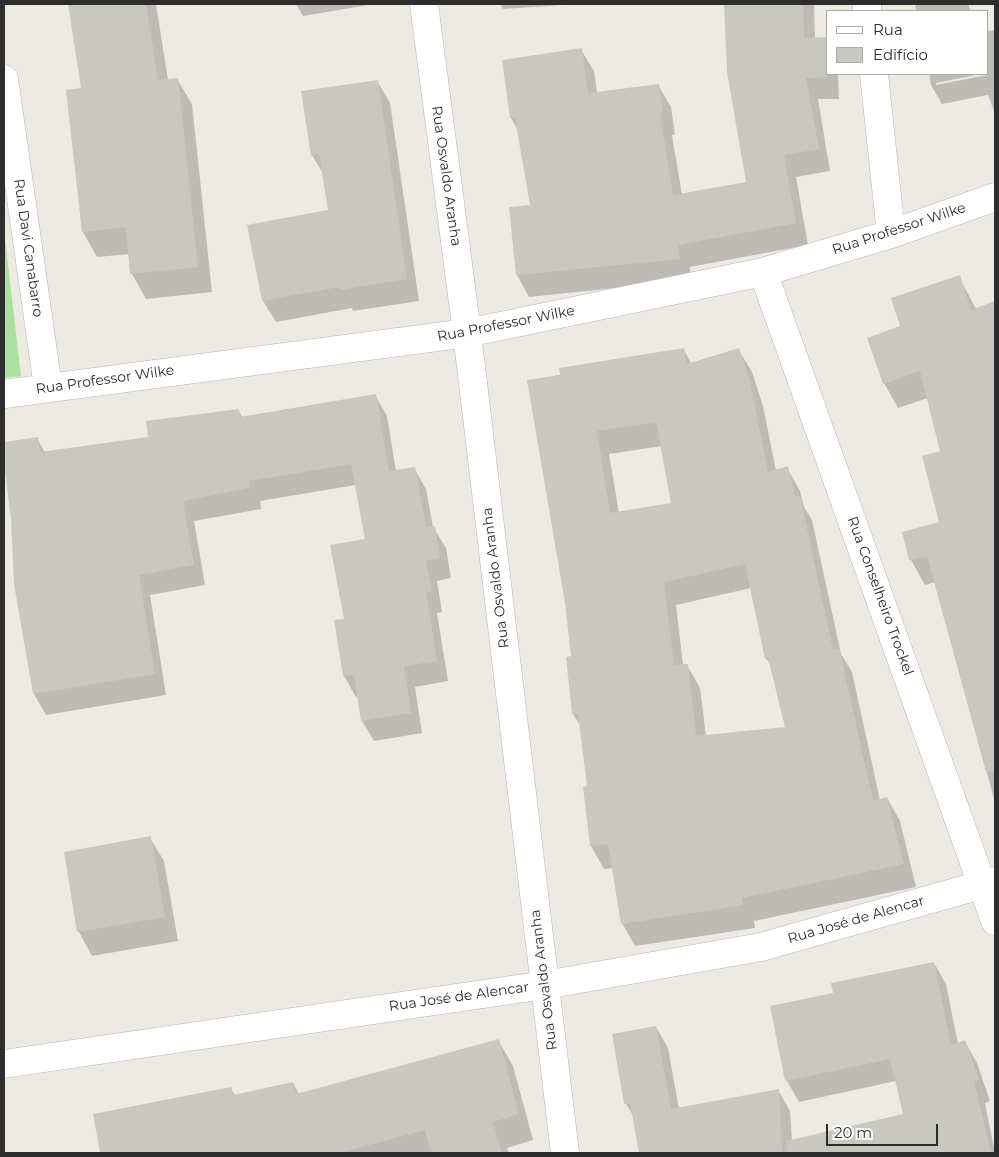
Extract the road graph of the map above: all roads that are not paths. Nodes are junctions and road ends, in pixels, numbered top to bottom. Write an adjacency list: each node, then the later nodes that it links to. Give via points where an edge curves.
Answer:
1 (424, 4): 7 (street, Rua Osvaldo Aranha)
2 (874, 75): 5 (street)
3 (4, 79): 8 (street, Rua Davi Canabarro)
4 (995, 197): 5 (street, Rua Professor Wilke)
5 (891, 234): 6 (street, Rua Professor Wilke)
6 (763, 272): 7 (street, Rua Professor Wilke); 10 (street, Rua Conselheiro Trockel)
7 (467, 333): 8 (street, Rua Professor Wilke); 12 (street, Rua Osvaldo Aranha)
8 (48, 387): 9 (street, Rua Professor Wilke)
9 (4, 394)
10 (990, 883): 11 (street, Rua Conselheiro Trockel); 12 (street, Rua José de Alencar, via 761,947)
11 (995, 921)
12 (545, 985): 13 (street, Rua José de Alencar); 14 (street, Rua Osvaldo Aranha)
13 (4, 1064)
14 (565, 1153)

